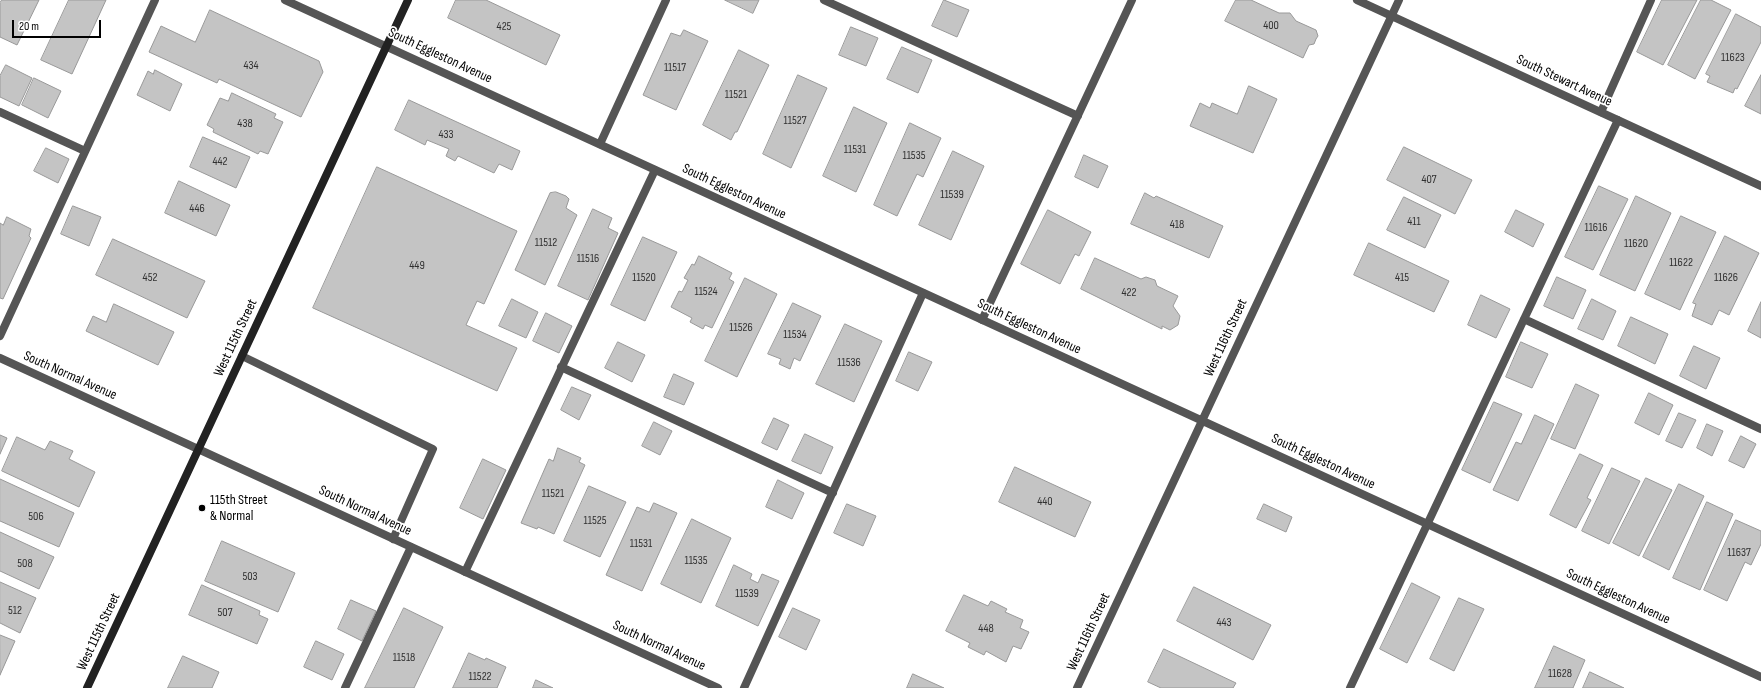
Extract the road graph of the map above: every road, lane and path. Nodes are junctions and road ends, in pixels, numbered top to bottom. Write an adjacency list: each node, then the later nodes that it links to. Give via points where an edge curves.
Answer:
1 (155, 0): 17 (street)
2 (285, 0): 11 (street, South Eggleston Avenue)
3 (408, 0): 11 (street, West 115th Street)
4 (666, 0): 16 (street)
5 (824, 0): 14 (street)
6 (1132, 0): 14 (street)
7 (1357, 0): 10 (street, South Stewart Avenue)
8 (1399, 0): 10 (street, West 116th Street)
9 (1651, 0): 13 (street)
10 (1392, 16): 13 (street, South Stewart Avenue); 27 (street, West 116th Street)
11 (386, 46): 16 (street, South Eggleston Avenue); 24 (street, West 115th Street)
12 (0, 112): 17 (street)
13 (1600, 112): 15 (street, South Stewart Avenue)
14 (1078, 116): 22 (street)
15 (1618, 120): 19 (street, South Stewart Avenue); 21 (street)
16 (600, 144): 18 (street, South Eggleston Avenue)
17 (85, 151): 23 (street)
18 (655, 170): 20 (street, South Eggleston Avenue); 26 (street)
19 (1761, 186)
20 (923, 293): 22 (street, South Eggleston Avenue); 30 (street)
21 (1524, 319): 28 (street); 31 (street)
22 (982, 320): 27 (street, South Eggleston Avenue)
23 (0, 336)
24 (242, 356): 29 (street, West 115th Street); 32 (street, via 433,449)
25 (0, 358): 29 (street, South Normal Avenue)
26 (561, 368): 30 (street); 34 (street)
27 (1202, 421): 31 (street, South Eggleston Avenue); 40 (street, West 116th Street)
28 (1761, 429)
29 (198, 449): 32 (street, South Normal Avenue); 36 (street, West 115th Street)
30 (832, 493): 39 (street)
31 (1428, 524): 35 (street, South Eggleston Avenue); 41 (street)
32 (393, 539): 33 (street, South Normal Avenue)
33 (411, 547): 34 (street, South Normal Avenue); 37 (street)
34 (465, 572): 38 (street, South Normal Avenue)
35 (1761, 677)
36 (87, 688)
37 (345, 688)
38 (718, 688)
39 (744, 688)
40 (1077, 688)
41 (1350, 688)

